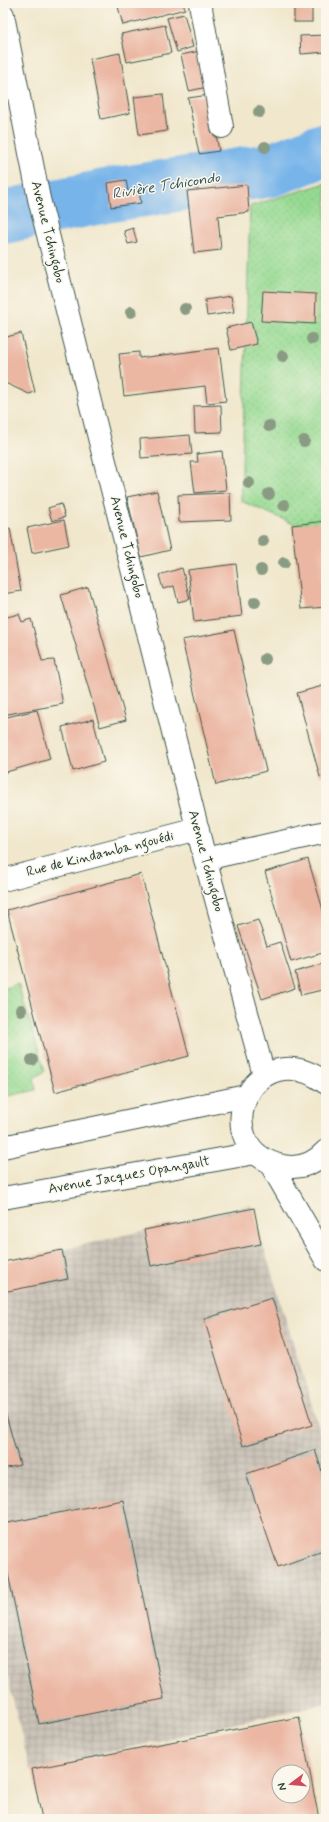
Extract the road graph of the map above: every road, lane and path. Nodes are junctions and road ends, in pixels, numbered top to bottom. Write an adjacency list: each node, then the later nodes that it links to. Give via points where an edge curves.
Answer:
1 (200, 3): 3 (main road)
2 (3, 15): 4 (main road, Avenue Tchingobo, via 39,199)
3 (222, 127)
4 (198, 829): 6 (main road, Avenue Tchingobo); 7 (main road, Rue de Kindamba ngouédi)
5 (326, 832): 6 (main road)
6 (205, 859): 8 (main road, Avenue Tchingobo)
7 (3, 880)
8 (264, 1075): 9 (main road, via 280,1069 296,1068 312,1073); 10 (main road)
9 (326, 1082)
10 (246, 1096): 11 (main road); 13 (main road, via 241,1111 241,1126 246,1140)
11 (3, 1147)
12 (326, 1151): 13 (main road, via 317,1160 294,1168)
13 (262, 1158): 14 (main road, Avenue Jacques Opangault); 15 (main road)
14 (3, 1198)
15 (326, 1260)

